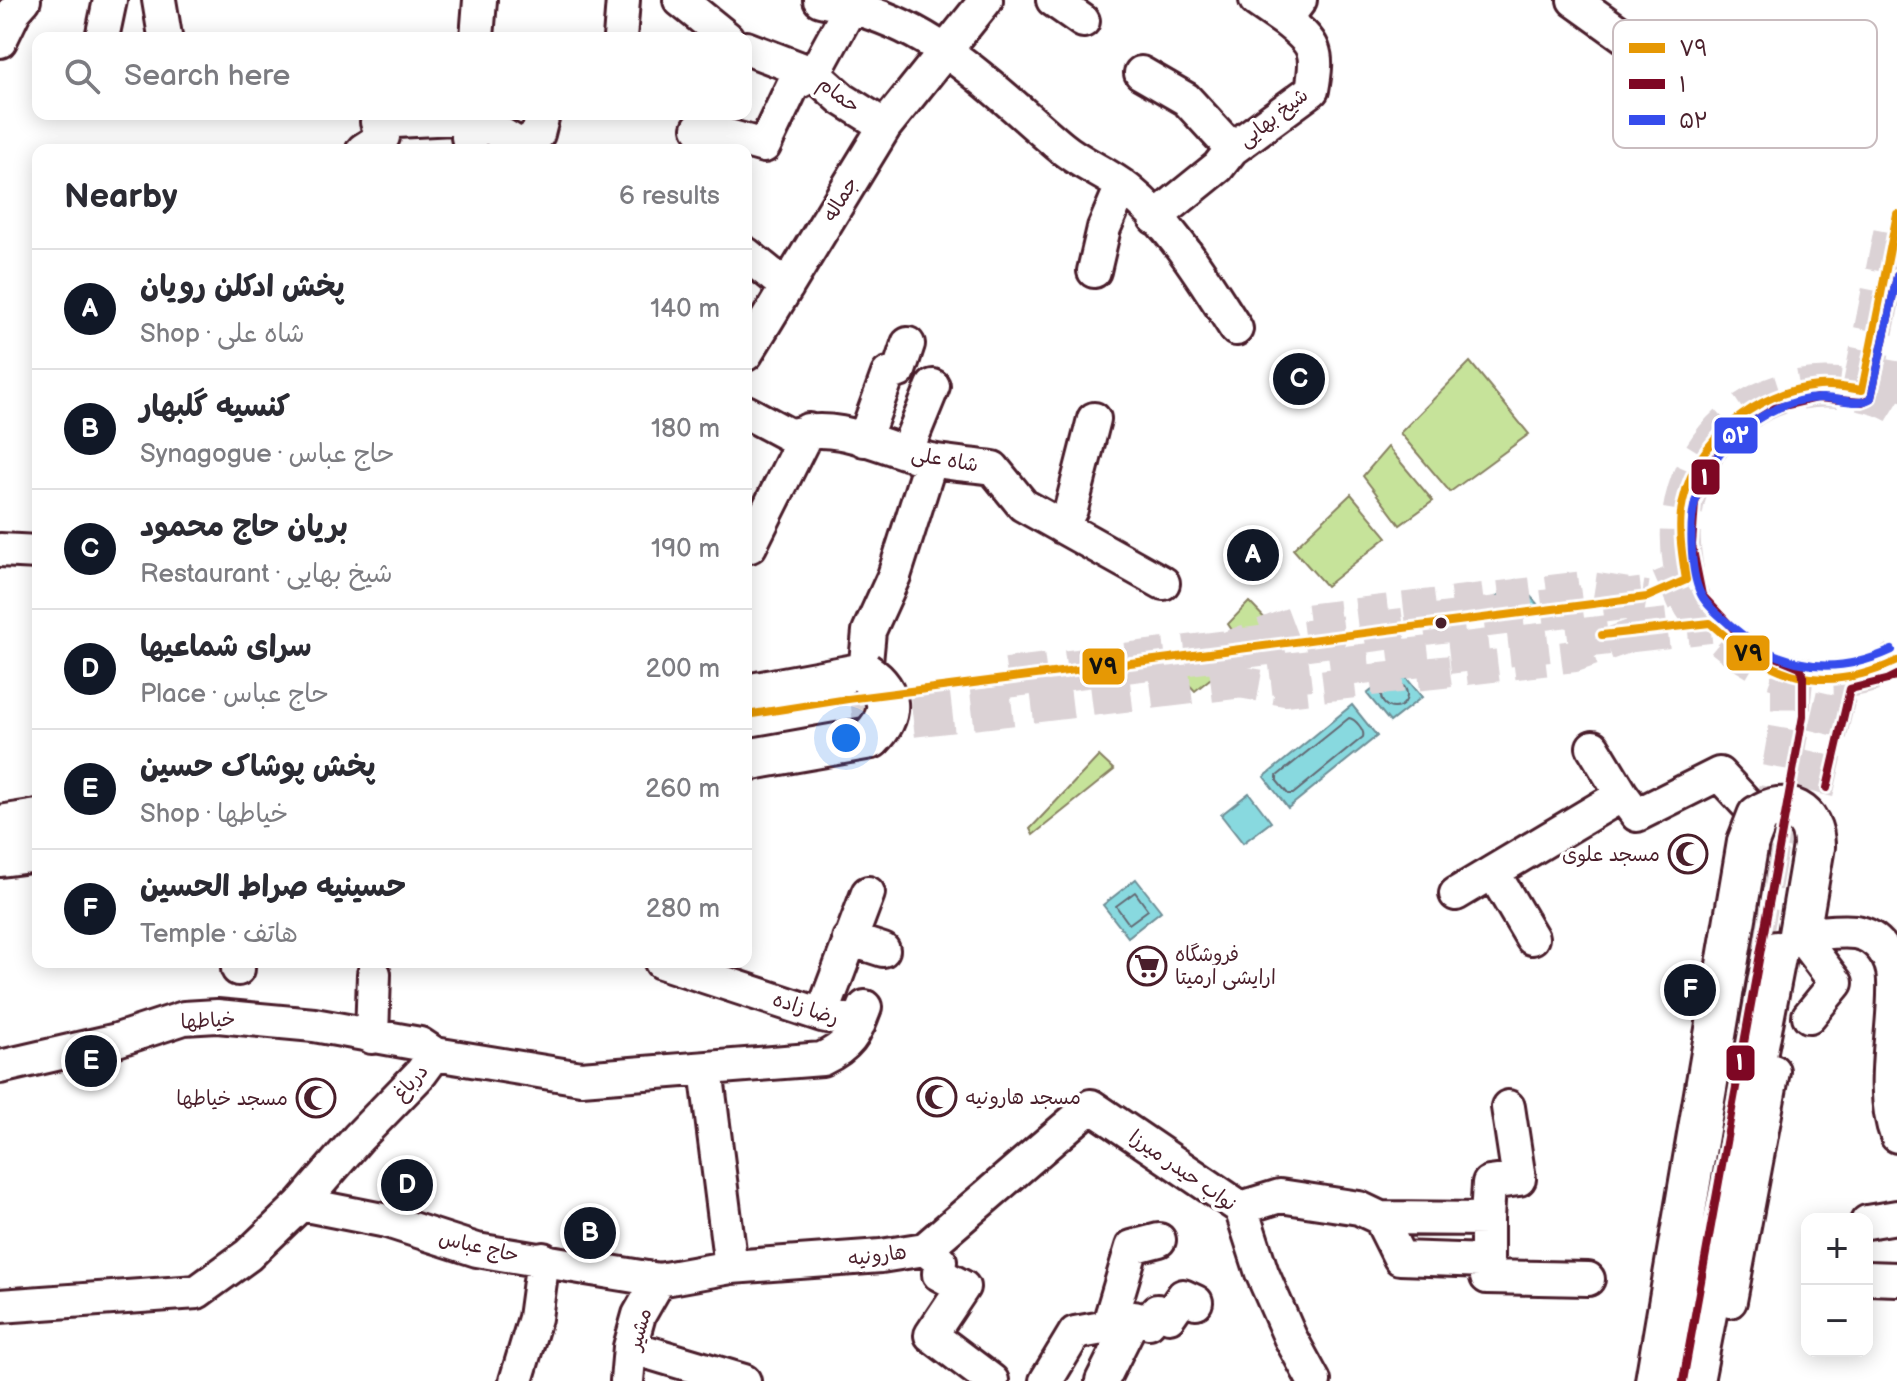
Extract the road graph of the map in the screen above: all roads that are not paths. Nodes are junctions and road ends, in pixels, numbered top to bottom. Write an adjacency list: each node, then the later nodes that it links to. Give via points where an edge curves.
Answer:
1 (24, 0): 20 (street)
2 (110, 0): 15 (street)
3 (159, 0): 16 (street)
4 (480, 0): 17 (street)
5 (623, 0): 18 (street)
6 (680, 0): 19 (street)
7 (986, 0): 22 (street, جماله)
8 (1053, 0): 13 (street)
9 (1256, 0): 12 (street, شیخ بهایی)
10 (1574, 0): 14 (street)
11 (835, 4): 22 (street, via 874,14); 24 (street)
12 (1292, 10): 35 (street, شیخ بهایی, via 1317,58 1312,90)
13 (1083, 21)
14 (1613, 28)
15 (103, 32)
16 (164, 32)
17 (477, 32)
18 (620, 32)
19 (720, 32)
20 (0, 41)
21 (752, 50): 24 (street, حمام)
22 (944, 51): 29 (street, جماله); 36 (street, via 1065,151)
23 (1141, 73): 35 (street, via 1186,99)
24 (814, 74): 29 (street, حمام); 30 (street, via 793,85 764,146)
25 (437, 120): 31 (street)
26 (472, 120): 32 (street)
27 (481, 120): 33 (street)
28 (542, 120): 34 (street, via 538,134)
29 (885, 126): 40 (street, جماله)
30 (699, 128)
31 (371, 129)
32 (470, 144)
33 (518, 144)
34 (524, 144)
35 (1232, 149): 37 (street, شیخ بهایی, via 1218,167)
36 (1122, 186): 37 (street); 39 (street)
37 (1155, 218): 41 (street, via 1201,274)
38 (752, 259): 40 (street)
39 (1094, 271)
40 (787, 287): 42 (street, جماله)
41 (1236, 329)
42 (752, 344)
43 (908, 344): 48 (street, via 899,371 888,374)
44 (933, 386): 49 (street)
45 (752, 415): 47 (street, شاه علی, via 791,436)
46 (1094, 419): 50 (street)
47 (808, 430): 48 (street, شاه علی); 51 (street)
48 (864, 440): 49 (street, شاه علی)
49 (919, 456): 50 (street, شاه علی, via 993,468 1023,505); 56 (street, via 894,576 869,631)
50 (1062, 527): 54 (street, شاه علی)
51 (752, 542)
52 (0, 550): 53 (street)
53 (32, 552)
54 (1163, 583)
55 (752, 696): 56 (main road)
56 (859, 708): 57 (main road); 58 (main road); 60 (main road)
57 (752, 715)
58 (752, 739)
59 (1593, 747): 61 (street)
60 (752, 757)
61 (1622, 795): 64 (street, via 1637,815 1719,774); 67 (street)
62 (32, 821): 63 (main road)
63 (0, 826)
64 (1753, 829): 72 (main road, bridge, via 1778,807 1801,813 1814,833 1814,846); 115 (main road)
65 (32, 852): 66 (main road)
66 (0, 856)
67 (1493, 872): 69 (street); 70 (street)
68 (868, 893): 71 (street)
69 (1456, 894)
70 (1532, 938)
71 (849, 939): 73 (street); 78 (street)
72 (1775, 944): 77 (street, via 1857,932 1879,943 1894,979); 79 (street, via 1836,983); 103 (street); 116 (main road); 117 (main road)
73 (883, 950)
74 (696, 968): 75 (street, رضا زاده)
75 (726, 973): 78 (street, رضا زاده)
76 (374, 974): 80 (street)
77 (1894, 1004): 87 (street, via 1889,1087)
78 (822, 1015): 81 (street, رضا زاده)
79 (1809, 1016)
80 (372, 1037): 82 (street, خیاطها, via 420,1044); 83 (street, خیاطها, via 314,1025 184,1018 117,1040)
81 (856, 1037): 84 (street, درباغ, via 822,1059)
82 (435, 1054): 84 (street, درباغ, via 581,1078); 88 (street, درباغ)
83 (0, 1067)
84 (706, 1069): 98 (street)
85 (1091, 1106): 89 (street, نواب حیدر میرزا); 95 (street, هارونیه)
86 (1508, 1107): 92 (street, via 1519,1179 1489,1183)
87 (1897, 1136)
88 (301, 1204): 96 (street, حاج عباس, via 387,1221 477,1250); 105 (street, درباغ, via 248,1255 197,1292)
89 (1241, 1208): 91 (street, via 1280,1196 1359,1208); 114 (street, نواب حیدر میرزا, via 1262,1273)
90 (1897, 1217): 93 (street)
91 (1380, 1218): 92 (street); 97 (street, via 1400,1258)
92 (1487, 1219): 97 (street)
93 (1873, 1221)
94 (1159, 1240): 106 (street, via 1132,1247)
95 (925, 1249): 98 (street, هارونیه); 111 (street, via 940,1261 939,1274 963,1287 931,1335)
96 (543, 1259): 102 (street, حاج عباس); 108 (street, via 535,1318)
97 (1487, 1261): 100 (street, via 1487,1277)
98 (731, 1267): 102 (street, هارونیه)
99 (1873, 1278): 101 (street)
100 (1588, 1279)
101 (1897, 1279)
102 (659, 1280): 107 (street, مشیر, via 639,1315)
103 (1730, 1301)
104 (1196, 1302): 106 (street, via 1183,1296 1169,1316 1157,1311 1149,1322 1134,1318)
105 (0, 1306)
106 (1117, 1330): 112 (street, via 1075,1333); 113 (street)
107 (630, 1347): 109 (street, مشیر); 110 (street)
108 (516, 1381)
109 (627, 1381)
110 (744, 1381)
111 (992, 1381)
112 (1046, 1381)
113 (1102, 1381)
114 (1314, 1381)
115 (1656, 1381)
116 (1671, 1381)
117 (1693, 1381)

